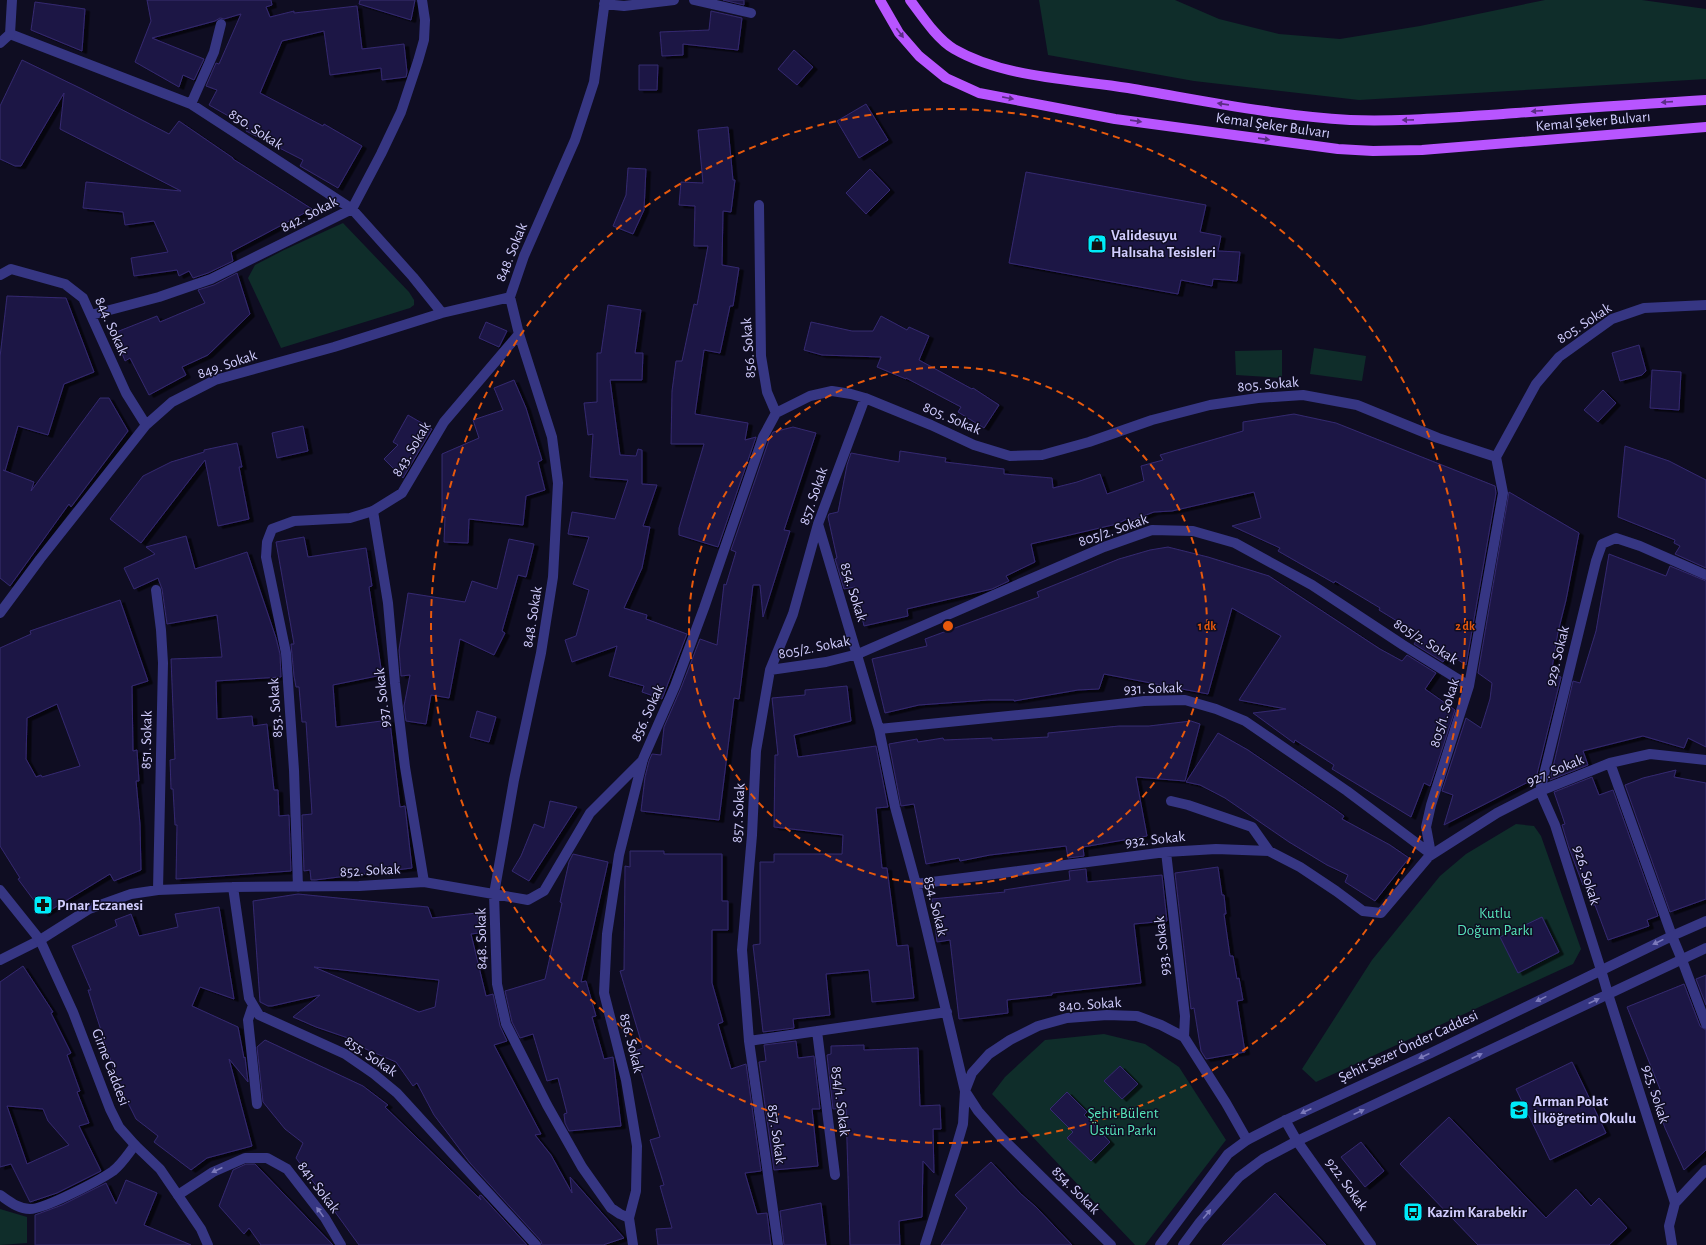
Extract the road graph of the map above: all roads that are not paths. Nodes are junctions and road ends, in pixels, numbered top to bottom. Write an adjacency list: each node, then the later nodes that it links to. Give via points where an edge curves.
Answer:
1 (12, 0): 10 (street)
2 (422, 0): 16 (street, 842. Sokak, via 424,40 401,112)
3 (674, 0): 7 (street, via 624,6)
4 (694, 0): 8 (street)
5 (880, 0): 14 (main road, Kemal Şeker Bulvarı, one-way to 14, via 898,33 919,56 946,78 979,93 1115,119 1338,149 1373,151 1422,150)
6 (910, 0): 12 (main road, Kemal Şeker Bulvarı, one-way to 6, via 1410,120 1311,117 1013,71 977,60 953,48 929,25)
7 (604, 2): 18 (street, 848. Sokak, via 594,82 576,140 524,256)
8 (751, 13)
9 (221, 24): 13 (street, via 214,52)
10 (10, 34): 11 (street); 13 (street, 850. Sokak)
11 (0, 43)
12 (1706, 100)
13 (191, 104): 16 (street, 850. Sokak)
14 (1706, 127)
15 (759, 205): 24 (street, 856. Sokak, via 761,356 767,392)
16 (352, 209): 20 (street, 850. Sokak, via 414,277); 21 (street, 842. Sokak, via 211,279 158,297)
17 (0, 274): 21 (street, 844. Sokak, via 11,269 65,284 83,298)
18 (510, 297): 20 (street, 849. Sokak); 22 (street, 848. Sokak)
19 (1706, 305): 26 (street, 805. Sokak, via 1644,308 1612,319 1559,357 1536,384)
20 (442, 313): 25 (street, 849. Sokak, via 334,347 215,380 172,402)
21 (91, 315): 25 (street, 844. Sokak, via 126,393)
22 (519, 334): 27 (street, 843. Sokak, via 444,422 402,493); 51 (street, 848. Sokak, via 552,437 558,483 553,577 541,653 514,780)
23 (865, 398): 24 (street, 805. Sokak, via 832,391 810,396); 26 (street, 805. Sokak, via 974,445 1010,456 1042,455 1152,420 1210,405 1303,395 1357,405 1438,438); 28 (street, 857. Sokak)
24 (776, 413): 37 (street, 856. Sokak, via 763,437 678,679)
25 (146, 425): 32 (street, 849. Sokak)
26 (1496, 457): 35 (street, 805/1. Sokak, via 1503,493)
27 (373, 511): 29 (street, 843. Sokak, via 350,518 294,521); 45 (street, 937. Sokak, via 388,603 405,768)
28 (818, 524): 33 (street, 854. Sokak); 34 (street, 857. Sokak, via 793,614)
29 (272, 529): 48 (street, 853. Sokak, via 267,542 266,557 286,653)
30 (1706, 576): 40 (street, 929. Sokak, via 1616,538 1602,544)
31 (156, 590): 50 (street, 851. Sokak, via 163,663)
32 (0, 613)
33 (858, 654): 34 (street, 805/2. Sokak, via 826,662); 35 (street, 805/2. Sokak, via 1104,547 1152,530 1192,531 1235,543 1312,585); 36 (street, 854. Sokak)
34 (770, 670): 65 (street, 857. Sokak, via 756,751 742,950)
35 (1469, 686): 44 (street, 805/1. Sokak, via 1426,827)
36 (879, 729): 44 (street, 931. Sokak, via 1144,701 1185,700 1245,721 1348,791); 46 (street, 854. Sokak, via 895,807)
37 (643, 760): 51 (street, 852. Sokak, via 590,813 544,891 528,900); 77 (street, 856. Sokak, via 619,855 607,934 604,993 626,1080 637,1146 636,1191)
38 (1706, 760): 39 (street, 927. Sokak, via 1650,754)
39 (1610, 763): 40 (street, 927. Sokak); 53 (street)
40 (1540, 791): 44 (street, 927. Sokak, via 1497,813); 58 (street, 926. Sokak, via 1555,825)
41 (1171, 801): 42 (street, via 1252,827)
42 (1269, 851): 43 (street, 932. Sokak, via 1216,849); 44 (street, 932. Sokak, via 1300,867 1363,911 1381,913)
43 (1166, 852): 46 (street, 932. Sokak); 64 (street, 933. Sokak, via 1185,1016)
44 (1429, 855)
45 (424, 882): 48 (street, 852. Sokak); 51 (street, 852. Sokak)
46 (916, 884): 61 (street, 854. Sokak)
47 (233, 887): 48 (street, 852. Sokak); 50 (street, 852. Sokak); 60 (street, 855. Sokak, via 249,998)
48 (298, 887)
49 (0, 890): 54 (street, Girne Caddesi)
50 (158, 890): 54 (street, 852. Sokak, via 131,894 89,909)
51 (494, 894): 77 (street, 848. Sokak, via 497,984 506,1024 582,1167 611,1208)
52 (1706, 920): 53 (street, Şehit Sezer Önder Caddesi)
53 (1672, 936): 57 (street); 58 (street, Şehit Sezer Önder Caddesi, one-way to 58)
54 (40, 940): 56 (street, 852. Sokak); 71 (street, Girne Caddesi, via 73,1012 110,1109 119,1127)
55 (1706, 948): 57 (street)
56 (0, 960)
57 (1682, 960): 59 (street); 62 (street)
58 (1601, 970): 59 (street, 926. Sokak); 68 (street, Şehit Sezer Önder Caddesi, one-way to 68, via 1431,1053)
59 (1608, 994): 70 (street, one-way to 59); 76 (street, 925. Sokak)
60 (253, 1005): 67 (street, via 248,1020); 81 (street, 855. Sokak, via 259,1015 345,1054 397,1093)
61 (947, 1012): 63 (street); 66 (street, 854. Sokak)
62 (1706, 1024)
63 (817, 1031): 65 (street); 73 (street, 854/1. Sokak)
64 (1184, 1037): 66 (street, 840. Sokak, via 1137,1016 1107,1015 1060,1020 1038,1026 1010,1040 990,1054 972,1073); 69 (street, 840. Sokak)
65 (749, 1041): 83 (street, 857. Sokak)
66 (965, 1091): 78 (street, 840. Sokak, via 963,1124); 84 (street, 854. Sokak, via 978,1111 1000,1136)
67 (258, 1104)
68 (1285, 1120): 69 (street, Şehit Sezer Önder Caddesi); 70 (street, 922. Sokak)
69 (1247, 1140): 85 (street, Şehit Sezer Önder Caddesi, via 1228,1154)
70 (1297, 1141): 86 (street, one-way to 70, via 1239,1176 1263,1159); 87 (street, 922. Sokak)
71 (135, 1145): 74 (street, via 113,1171 45,1205 31,1209 19,1208); 75 (street, Girne Caddesi, via 160,1169)
72 (1706, 1170): 76 (street)
73 (835, 1175)
74 (0, 1195)
75 (178, 1195): 79 (street, Girne Caddesi, via 201,1229); 80 (street, 841. Sokak, one-way to 75, via 325,1218 287,1168 267,1158 245,1158 213,1172)
76 (1675, 1202): 88 (street, via 1669,1226)
77 (629, 1218): 82 (street, 856. Sokak)
78 (927, 1243)
79 (208, 1245)
80 (341, 1245)
81 (536, 1245)
82 (633, 1245)
83 (778, 1245)
84 (1111, 1245)
85 (1160, 1245)
86 (1183, 1245)
87 (1371, 1245)
88 (1672, 1245)

